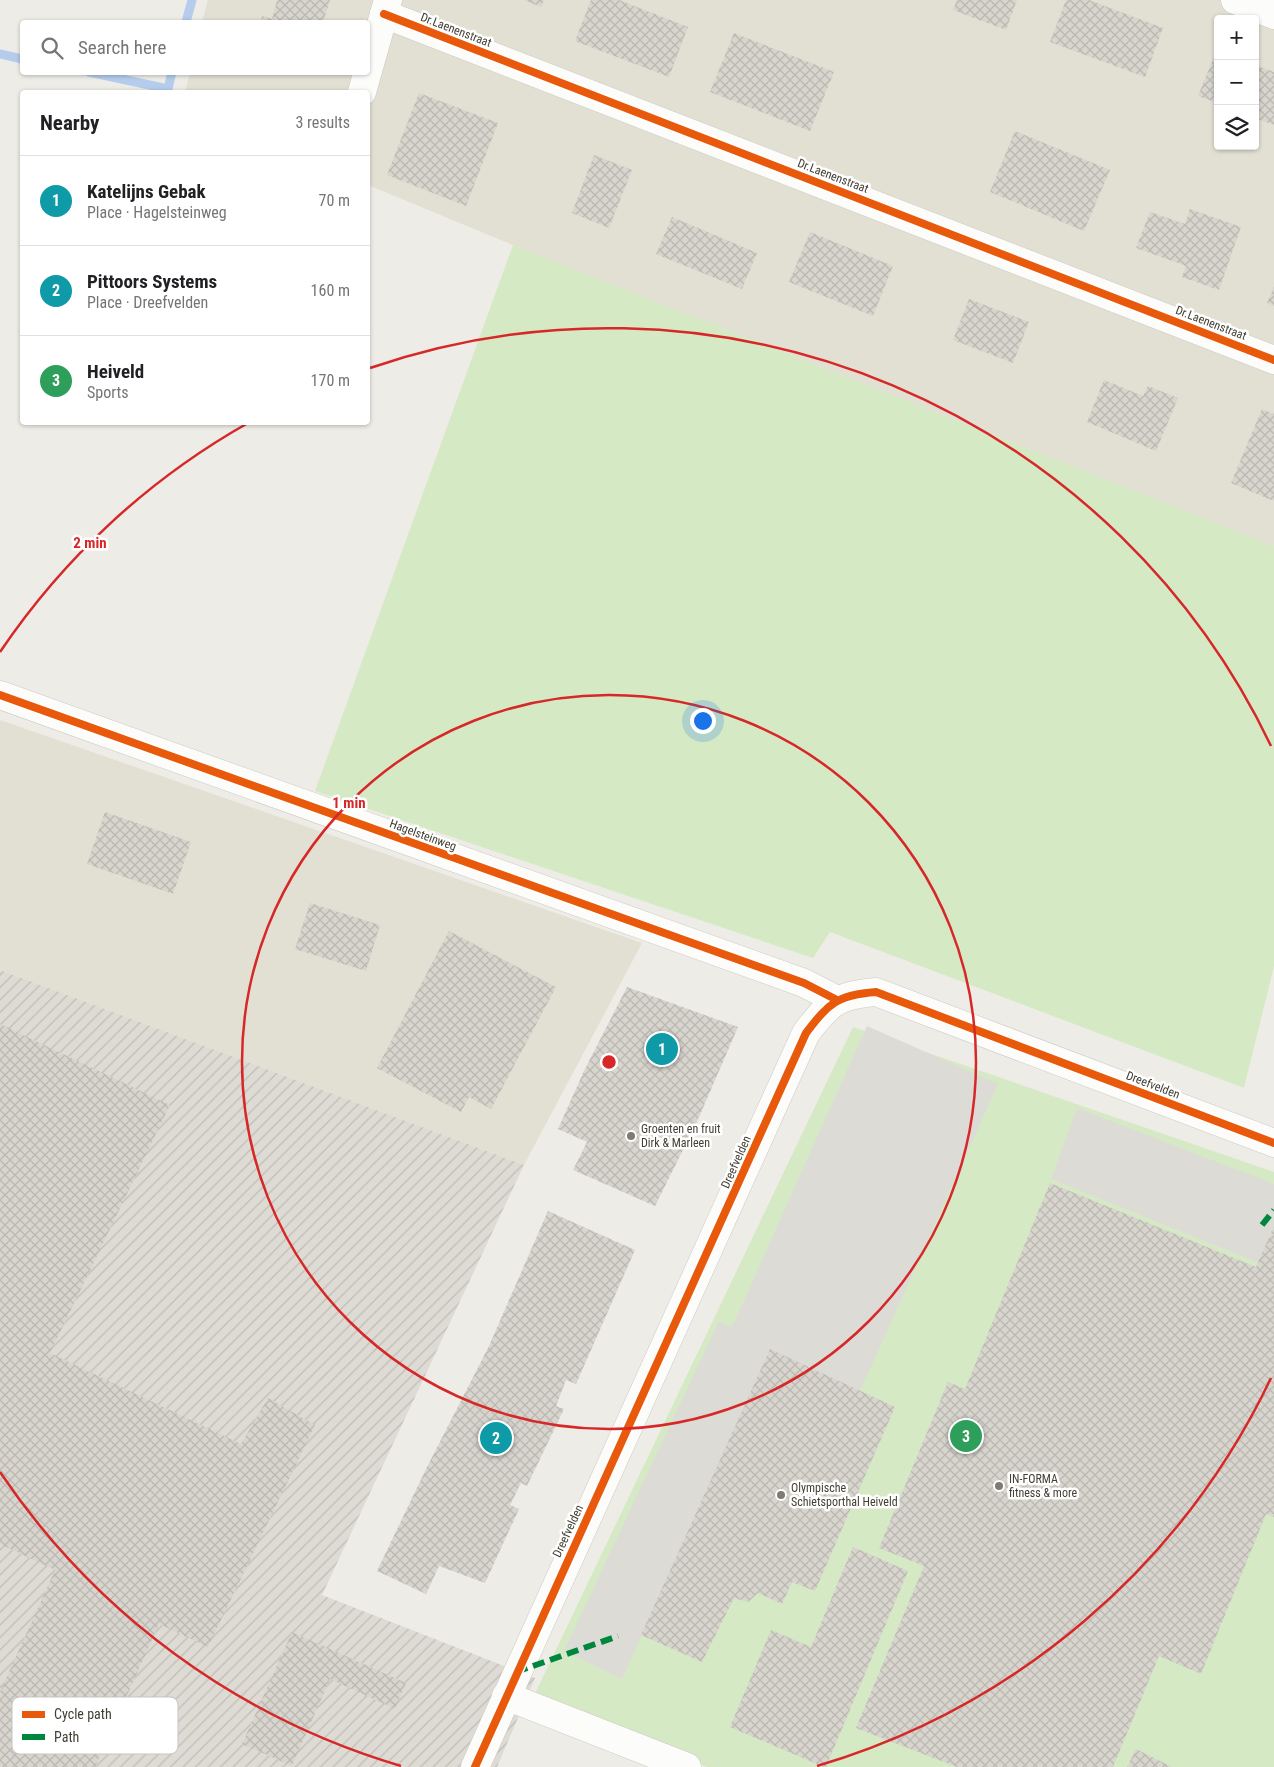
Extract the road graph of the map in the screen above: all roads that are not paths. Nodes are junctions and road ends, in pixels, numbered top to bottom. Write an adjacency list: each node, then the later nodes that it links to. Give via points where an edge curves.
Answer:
1 (1235, 0): 3 (street)
2 (386, 7): 4 (street, Dr.Laenenstraat); 7 (street, Dr.Laenenstraat)
3 (1274, 15)
4 (370, 64)
5 (367, 75): 6 (street, Dr.Laenenstraat)
6 (363, 90)
7 (1274, 360)
8 (0, 695): 9 (street, Hagelsteinweg, via 795,980)
9 (837, 1000): 10 (street, Dreefvelden, via 876,992); 11 (street, Dreefvelden, via 820,1014 806,1033)
10 (1274, 1143)
11 (506, 1696): 12 (street, Dreefvelden); 13 (street)
12 (475, 1767)
13 (687, 1767)

